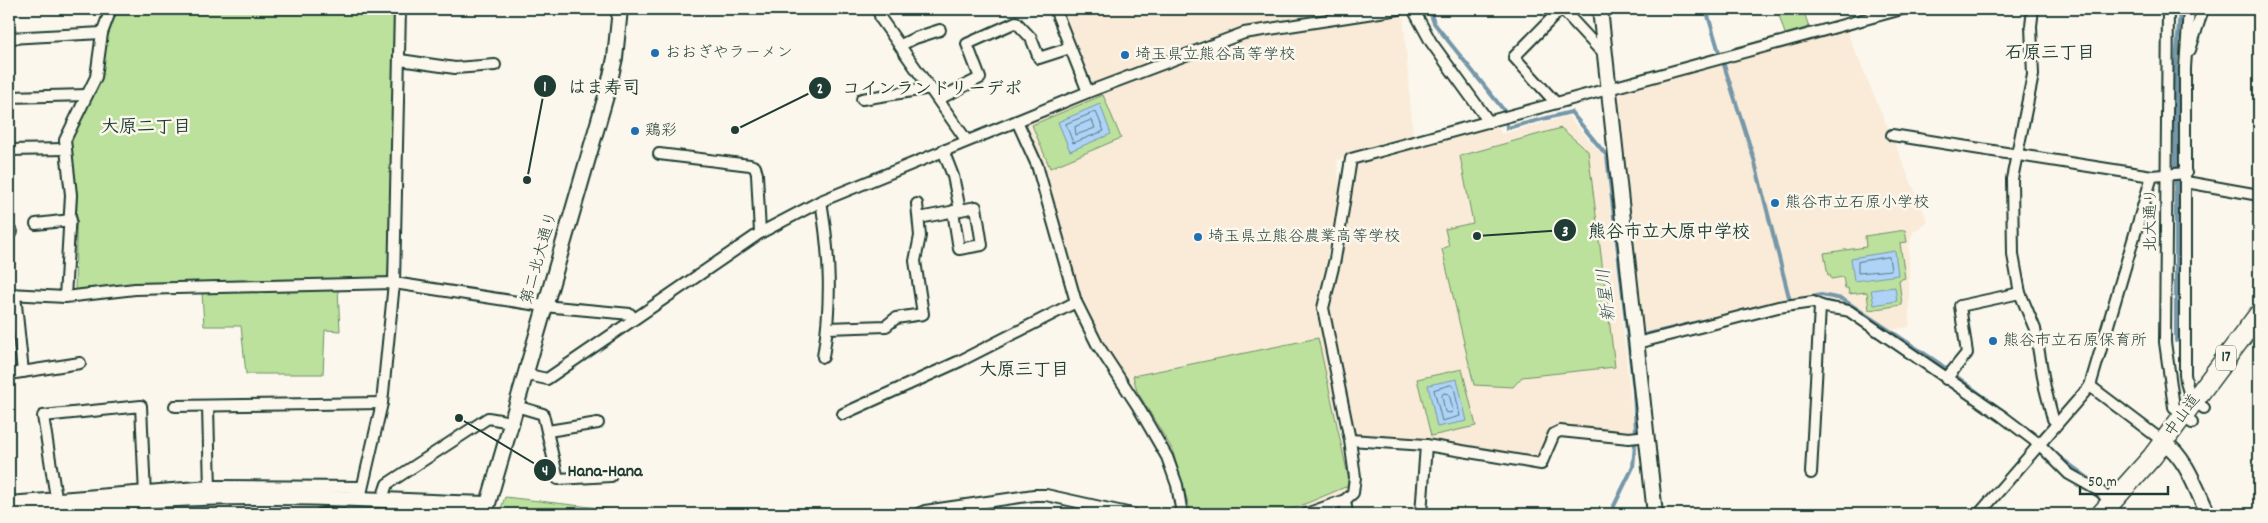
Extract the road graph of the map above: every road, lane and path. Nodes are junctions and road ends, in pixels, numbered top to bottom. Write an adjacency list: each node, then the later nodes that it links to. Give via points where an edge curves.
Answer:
1 (110, 9): 16 (street)
2 (400, 9): 21 (street)
3 (620, 9): 58 (street, 第二北大通り, via 608,89)
4 (878, 9): 18 (street)
5 (1055, 9): 19 (street)
6 (1399, 9): 26 (street, via 1244,33)
7 (1413, 9): 35 (street, via 1431,42)
8 (1561, 9): 20 (street, via 1599,49); 33 (street, via 1514,57)
9 (1600, 9): 20 (street)
10 (1902, 9): 25 (street)
11 (2033, 9): 42 (street, via 2033,76)
12 (2168, 9): 28 (street, 北大通り)
13 (2189, 9): 23 (street)
14 (2203, 9): 23 (street)
15 (940, 30): 18 (street)
16 (102, 33): 17 (street); 29 (street, via 96,77)
17 (9, 38)
18 (901, 46): 24 (street)
19 (1070, 48): 26 (street); 32 (street, via 1039,58 1031,38 1016,22 967,44 980,78)
20 (1605, 49): 25 (street)
21 (400, 60): 22 (street, via 455,68); 53 (street)
22 (495, 65)
23 (2185, 68): 27 (street)
24 (931, 88): 31 (street); 32 (street)
25 (1609, 88): 33 (street); 64 (street)
26 (1088, 92): 34 (street)
27 (2185, 93): 28 (street); 45 (street)
28 (2167, 94): 43 (street, 北大通り)
29 (87, 95): 30 (street); 38 (street, via 65,140)
30 (9, 97)
31 (862, 99)
32 (939, 99): 37 (street)
33 (1556, 103): 35 (street)
34 (1017, 121): 37 (street); 57 (street, via 1037,165)
35 (1494, 121): 83 (street, via 1352,159 1323,308)
36 (1892, 135): 42 (street)
37 (966, 141): 40 (street)
38 (66, 149): 39 (street); 50 (street, via 72,196)
39 (9, 150)
40 (944, 150): 47 (street); 49 (street, via 953,176 956,211)
41 (659, 154): 52 (street, via 755,167)
42 (2016, 156): 44 (street); 54 (street, via 2011,198 2013,255)
43 (2166, 175): 44 (street); 45 (street); 76 (street, 北大通り, via 2165,342 2174,407)
44 (2152, 176): 71 (street)
45 (2186, 178): 46 (street); 76 (street, via 2185,374)
46 (2259, 195)
47 (821, 201): 52 (street); 62 (street, via 829,246)
48 (917, 204): 49 (street)
49 (918, 218): 62 (street, via 920,236 915,261 923,314 896,318 886,326)
50 (71, 220): 51 (street); 56 (street)
51 (36, 224)
52 (760, 233): 61 (street)
53 (394, 283): 56 (street, via 135,289); 58 (street); 72 (street)
54 (2020, 293): 70 (street, via 1960,306 1968,353); 79 (street, via 2035,329 2052,419)
55 (12, 295): 56 (street); 67 (street)
56 (66, 297)
57 (1076, 302): 77 (street, via 960,361); 104 (street, via 1097,344 1166,457 1177,485)
58 (544, 306): 61 (street, via 630,314); 69 (street, 第二北大通り)
59 (1820, 307): 64 (street, via 1813,302 1778,307); 70 (street, via 1849,311); 87 (street)
60 (2259, 314): 76 (highway, 中山道 / 17)
61 (633, 318): 69 (street, via 546,379)
62 (828, 328): 65 (street)
63 (2259, 335): 76 (highway, 中山道 / 17)
64 (1637, 338): 82 (street)
65 (823, 357)
66 (80, 363): 67 (street)
67 (24, 372): 68 (street)
68 (9, 374)
69 (524, 374): 75 (street, 第二北大通り)
70 (1946, 379): 84 (street)
71 (2090, 386): 79 (street); 86 (street)
72 (382, 403): 74 (street); 90 (street)
73 (175, 406): 74 (street)
74 (208, 406): 89 (street)
75 (516, 406): 78 (street, 第二北大通り); 81 (street, via 543,414)
76 (2193, 412): 86 (highway, 中山道 / 17)
77 (843, 414)
78 (511, 422): 93 (street, via 488,418 387,484); 97 (street, 第二北大通り)
79 (2057, 423): 84 (street)
80 (598, 424): 81 (street)
81 (548, 431): 88 (street, via 558,479)
82 (1646, 437): 85 (street, via 1560,431 1554,434 1541,464); 108 (street)
83 (1350, 440): 85 (street); 94 (street, via 1355,477 1353,494)
84 (2041, 441): 98 (street, via 2069,474 2101,492); 109 (street)
85 (1426, 445): 107 (street)
86 (2168, 445): 98 (highway, 中山道 / 17); 110 (street, via 2187,470)
87 (1811, 473)
88 (611, 476)
89 (210, 492): 90 (street); 91 (street); 92 (street)
90 (361, 493): 92 (street); 93 (street)
91 (145, 495): 96 (street); 96 (street, via 141,406 43,416)
92 (328, 497): 100 (street)
93 (382, 499): 97 (street)
94 (1345, 500): 105 (street); 106 (street)
95 (9, 502): 96 (street)
96 (57, 502): 99 (street)
97 (486, 509)
98 (2110, 511)
99 (9, 514)
100 (324, 514): 101 (street)
101 (341, 514)
102 (918, 514): 103 (street, via 1046,495)
103 (1132, 514)
104 (1182, 514)
105 (1306, 514)
106 (1347, 514)
107 (1421, 514)
108 (1656, 514)
109 (1978, 514)
110 (2208, 514)

